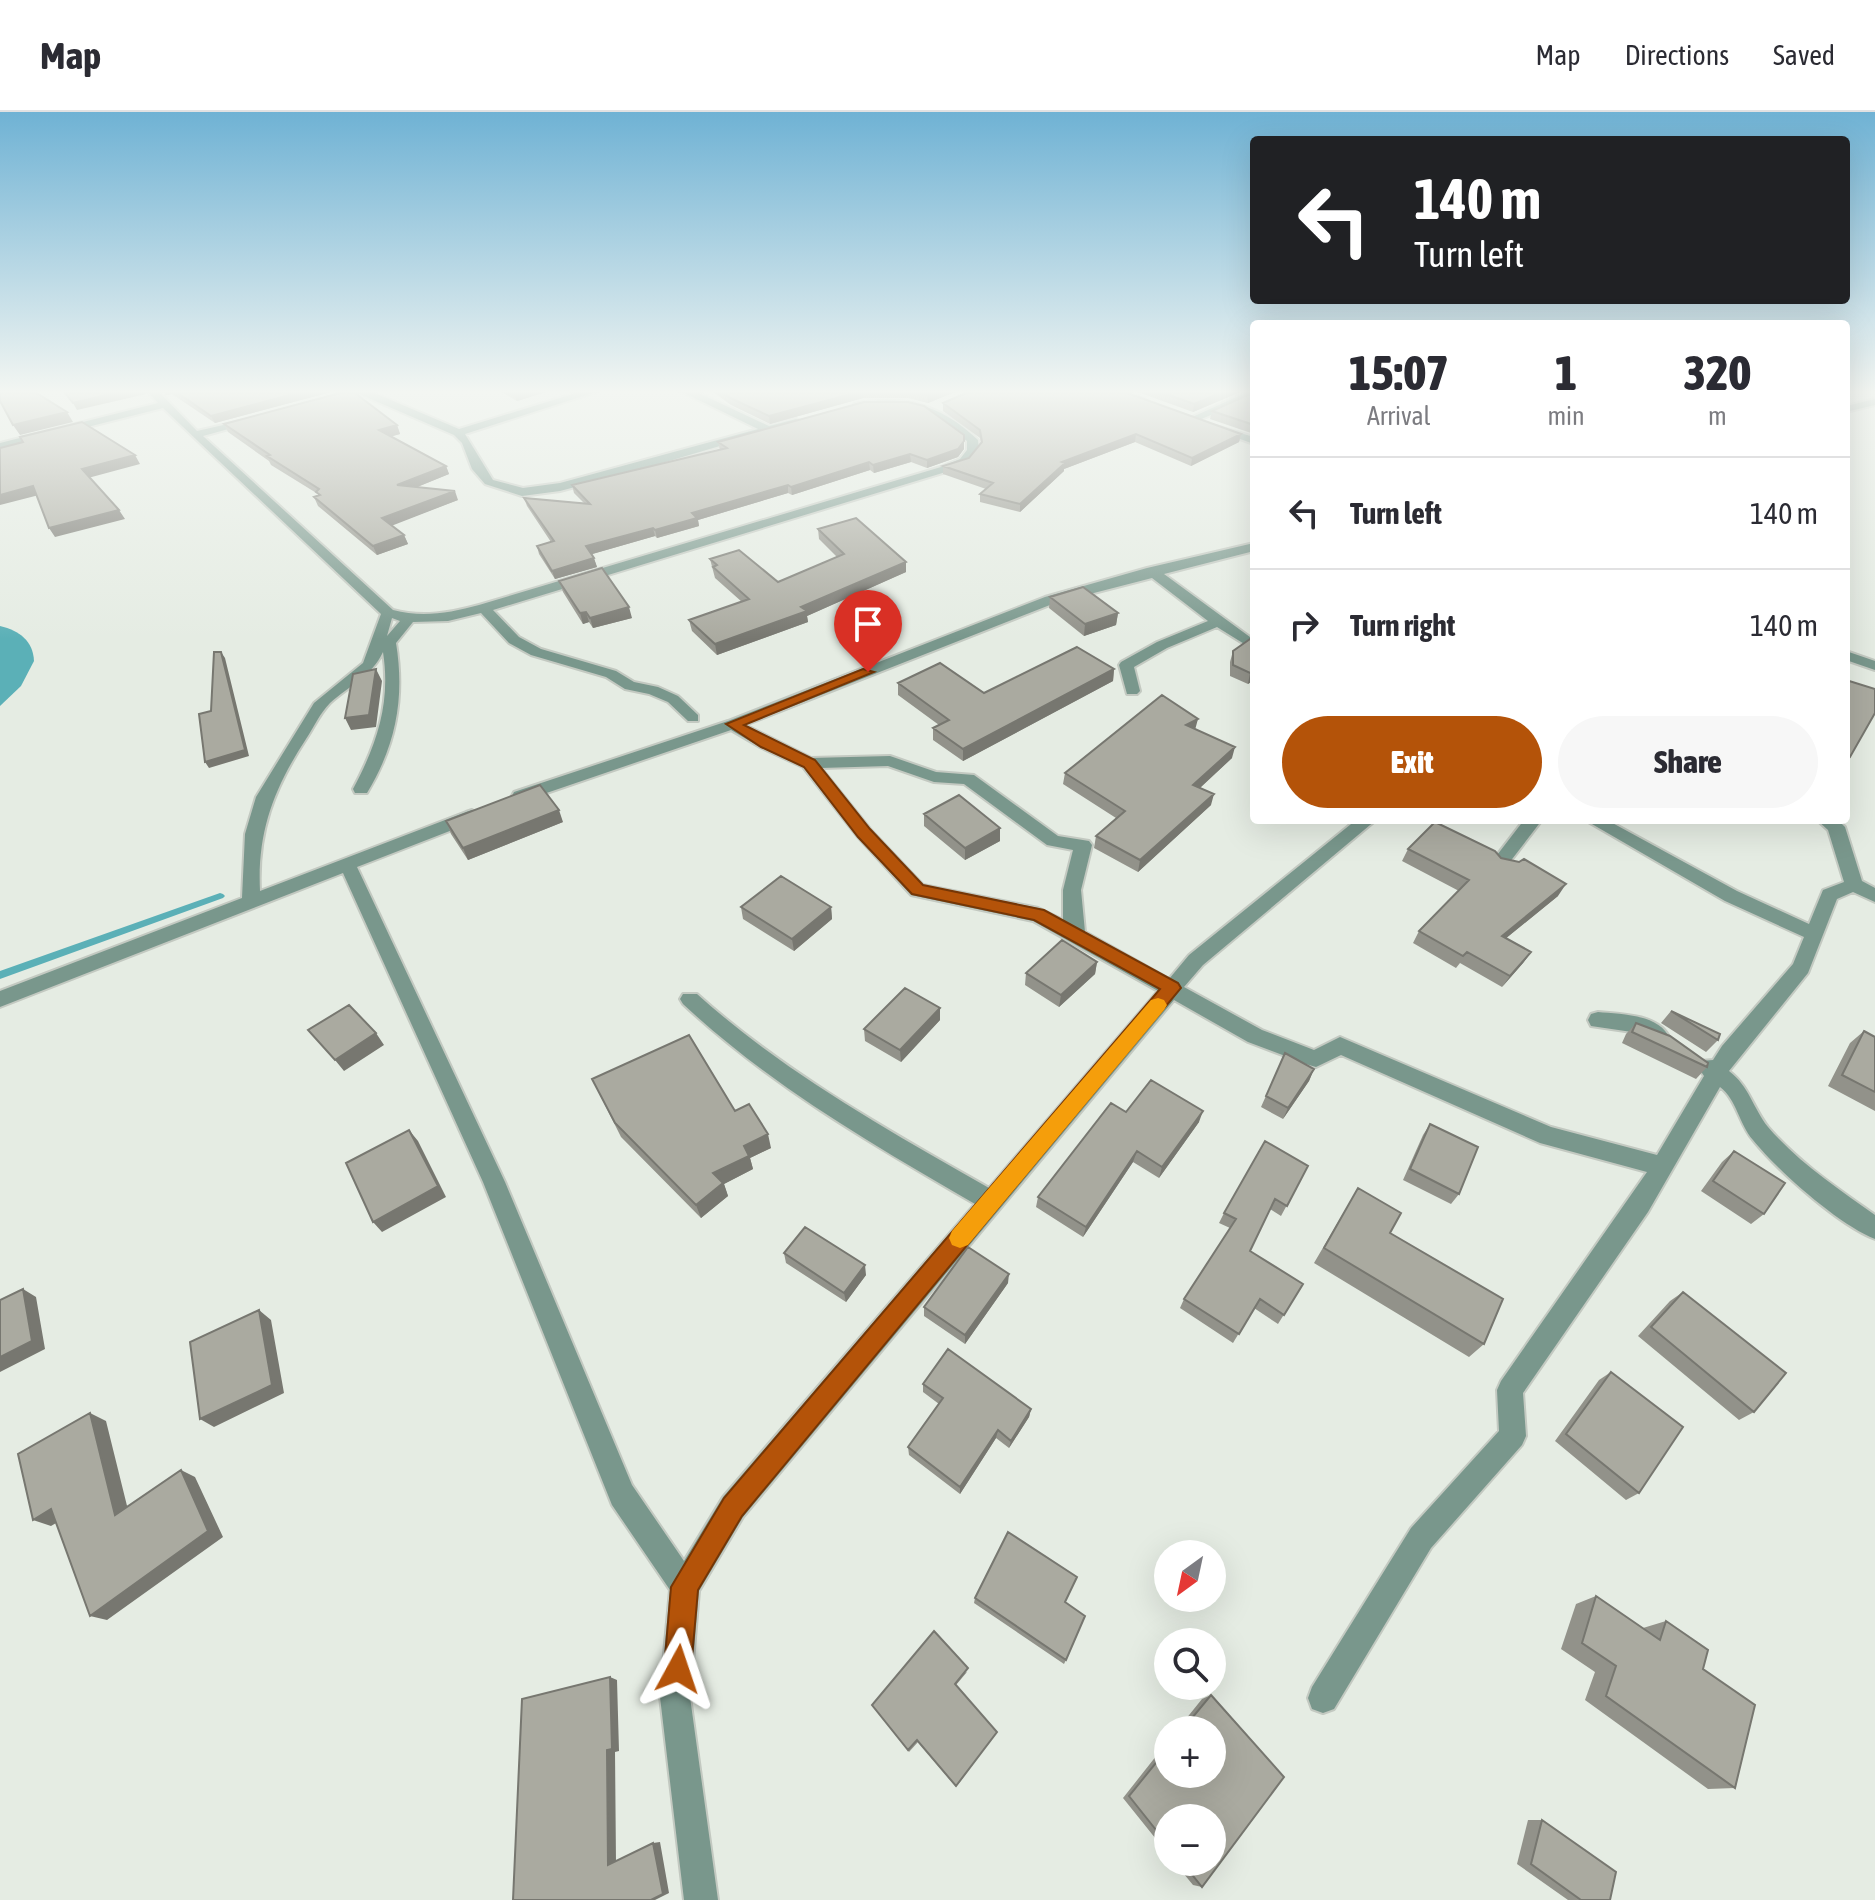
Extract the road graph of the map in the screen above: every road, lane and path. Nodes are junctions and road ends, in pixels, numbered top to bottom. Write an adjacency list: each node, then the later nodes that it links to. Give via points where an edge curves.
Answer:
1 (236, 472): 8 (street)
2 (481, 472): 3 (street, via 489,482 522,492)
3 (617, 472)
4 (934, 472): 7 (street)
5 (1250, 548): 6 (street)
6 (1152, 571): 10 (street); 16 (street, via 1050,600)
7 (484, 608): 9 (street); 15 (street, via 514,640 536,652 653,690 673,699)
8 (388, 613): 9 (street); 27 (street, via 380,624 374,658 323,703 278,768 258,808 248,860)
9 (409, 619): 18 (street, via 389,643 394,704 384,746)
10 (1217, 622): 11 (street); 14 (street, via 1126,665)
11 (1250, 643)
12 (1850, 657): 13 (street)
13 (1875, 666)
14 (1132, 691)
15 (693, 718)
16 (733, 724): 17 (street); 27 (street, via 493,807)
17 (809, 763): 29 (street, via 917,890 1038,915); 29 (street, via 890,761 934,777 968,779 1053,841 1083,845 1074,869 1070,921)
18 (361, 789)
19 (1362, 824): 30 (street, via 1196,960)
20 (1530, 824): 23 (street)
21 (1601, 824): 28 (street, via 1731,896)
22 (1832, 824): 25 (street)
23 (1500, 863)
24 (351, 872): 38 (street, via 494,1182 622,1495)
25 (1854, 885): 26 (street); 28 (street, via 1829,895)
26 (1875, 896)
27 (251, 903): 31 (street)
28 (1815, 934): 34 (street, via 1801,968)
29 (1076, 935): 30 (street)
30 (1172, 988): 35 (street, via 1255,1036 1316,1059 1340,1045 1548,1136); 36 (street)
31 (0, 999)
32 (690, 999): 36 (street, via 724,1032 827,1107)
33 (1598, 1020): 34 (street, via 1635,1024)
34 (1717, 1073): 35 (street); 37 (street, via 1735,1087 1769,1143 1811,1183)
35 (1663, 1166): 39 (street, via 1510,1390 1513,1436 1421,1538)
36 (991, 1201): 38 (street, via 733,1507)
37 (1875, 1228)
38 (685, 1587): 40 (street, via 675,1697)
39 (1323, 1698)
40 (701, 1900)

